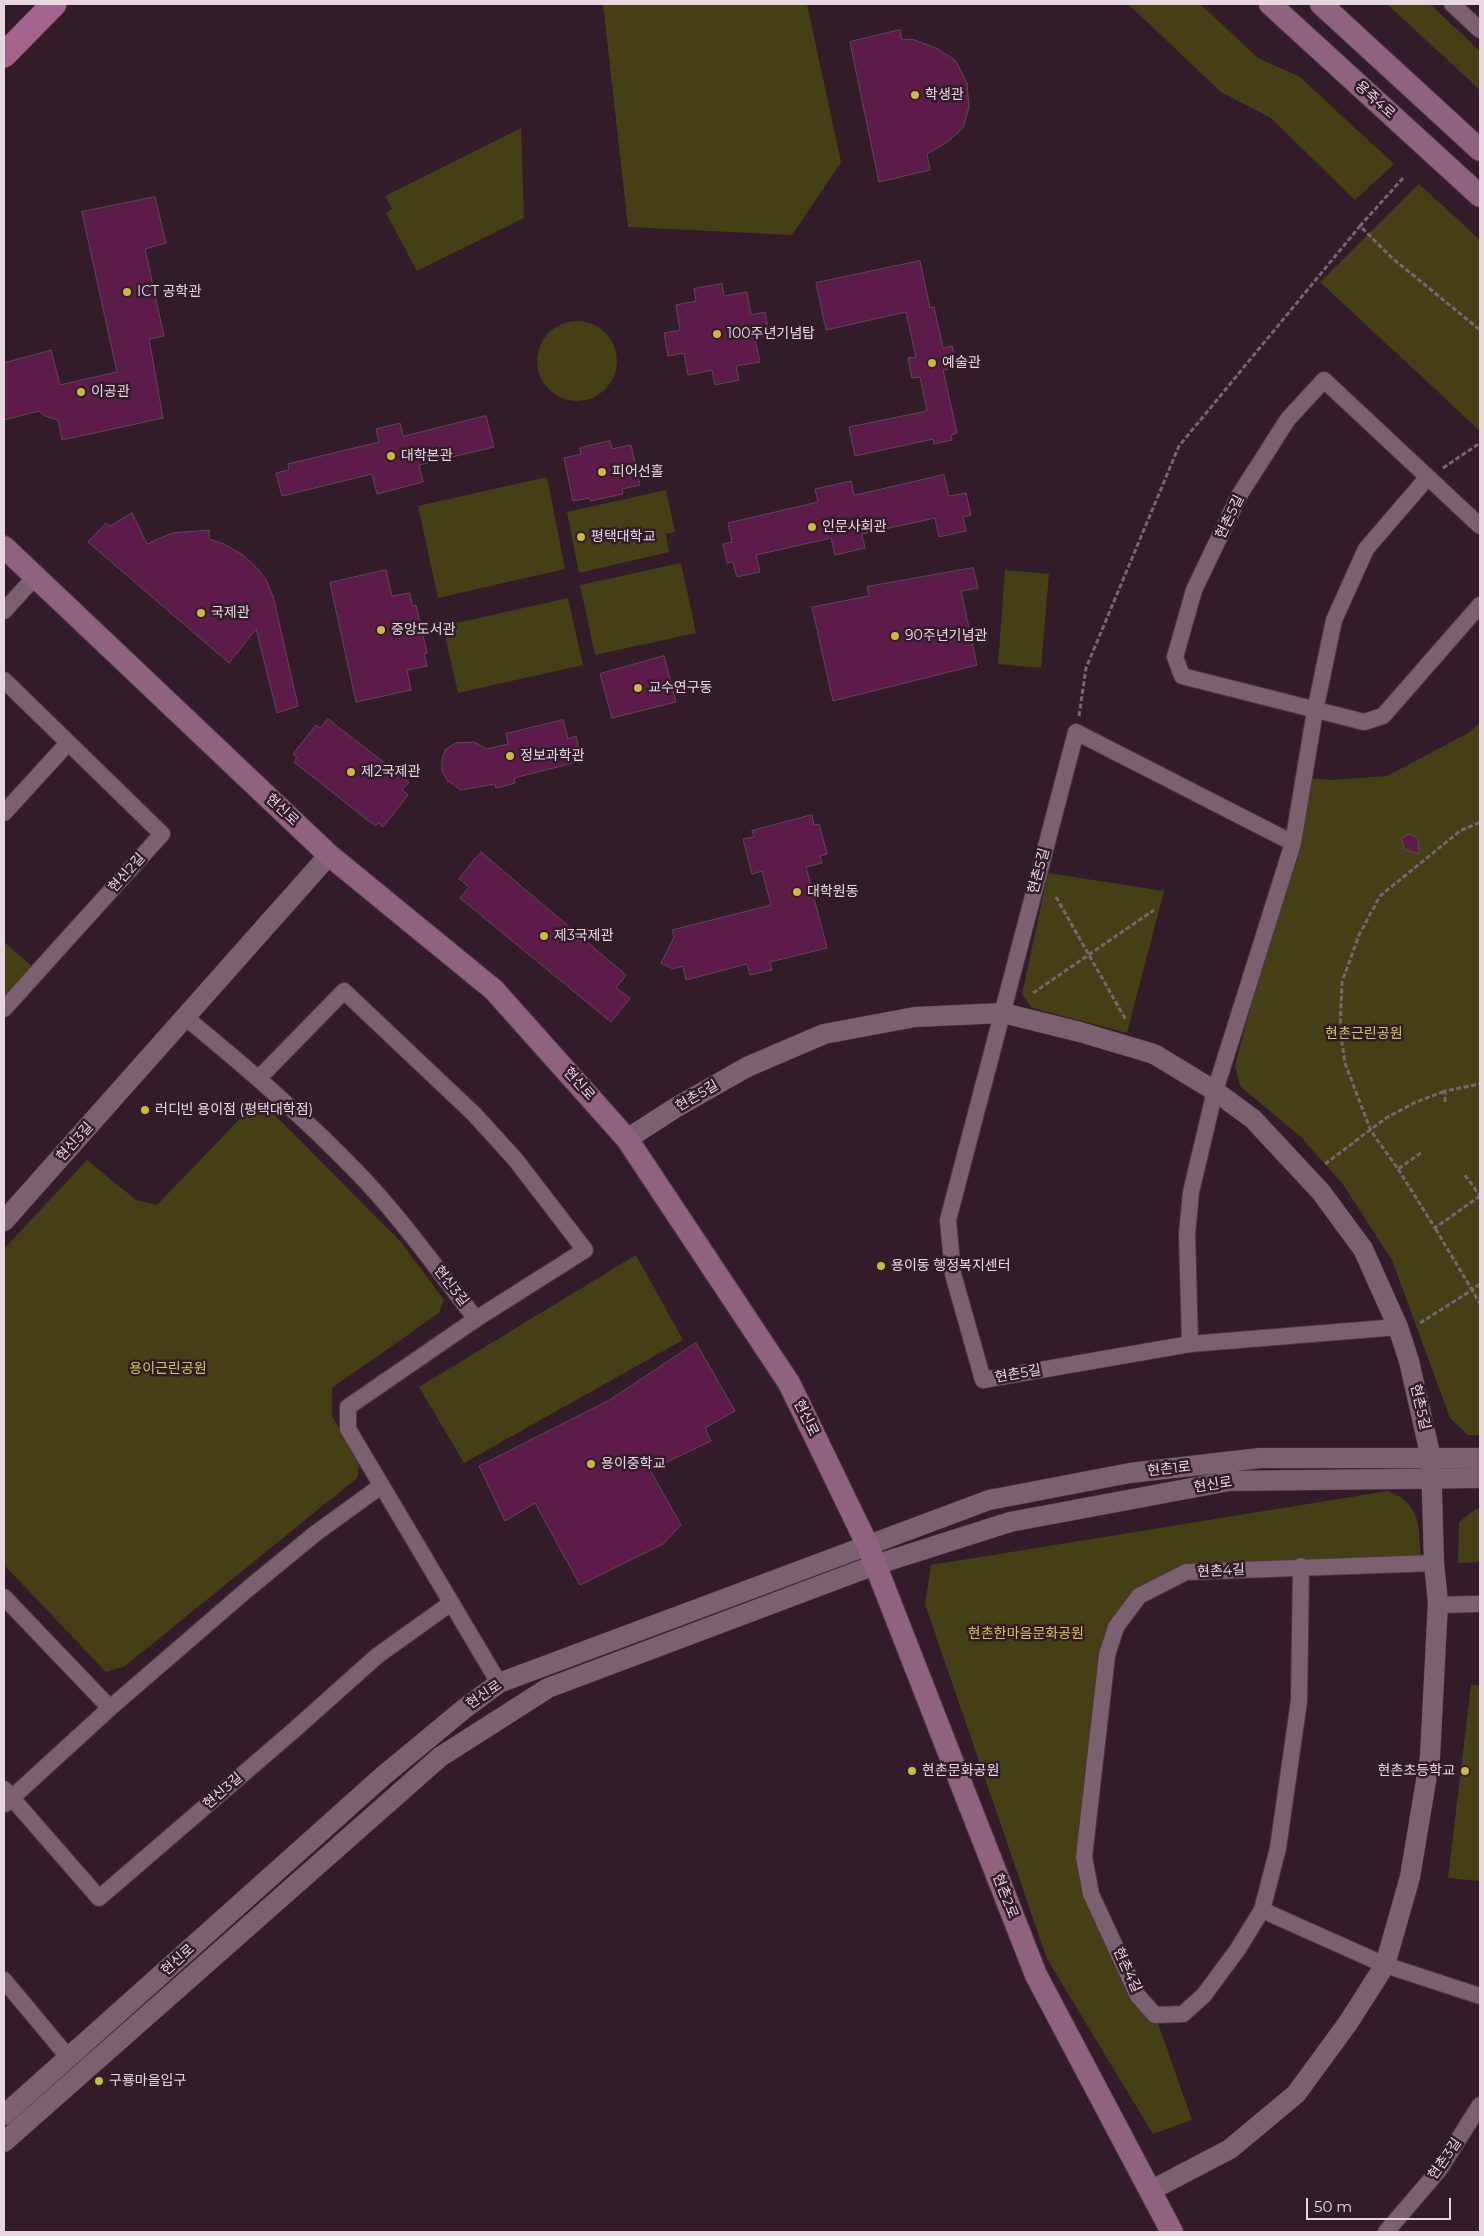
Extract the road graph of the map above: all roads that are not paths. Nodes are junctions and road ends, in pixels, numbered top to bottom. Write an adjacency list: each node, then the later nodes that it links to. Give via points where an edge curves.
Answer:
1 (54, 4): 6 (main road)
2 (1270, 4): 8 (main road, 용죽4로)
3 (1321, 4): 7 (main road)
4 (1452, 4): 5 (street)
5 (1480, 30)
6 (4, 55)
7 (1480, 150)
8 (1480, 196)
9 (1427, 478): 10 (street, 현촌5길); 16 (street, via 1366,549 1334,620); 16 (street, 현촌5길, via 1324,380 1288,419 1236,502 1194,590 1175,657 1182,676)
10 (1480, 526)
11 (4, 547): 12 (main road, 현신로)
12 (34, 578): 14 (street); 20 (main road, 현신로)
13 (1480, 604): 16 (street, 현촌5길, via 1383,716 1364,722)
14 (4, 611)
15 (4, 680): 17 (street, 현신2길)
16 (1315, 711): 19 (street)
17 (68, 742): 18 (street); 21 (street, 현신2길, via 162,834)
18 (4, 813)
19 (1293, 843): 22 (street, 현촌5길, via 1076,732); 25 (street)
20 (329, 855): 23 (street, 현신3길); 26 (main road, 현신로, via 494,990)
21 (4, 1009)
22 (1003, 1013): 25 (street, 현촌5길, via 1154,1054); 26 (street, 현촌5길, via 915,1017 824,1034 747,1067); 30 (street, 현촌5길, via 948,1220 953,1274 983,1380)
23 (186, 1018): 24 (street, 현신3길); 27 (street, 현신3길)
24 (259, 1078): 28 (street, 현신3길, via 357,1171); 28 (street, via 344,991 474,1114 515,1159 585,1250)
25 (1215, 1090): 29 (street, 현촌5길, via 1253,1119 1321,1192 1363,1248); 30 (street, via 1191,1192 1187,1234)
26 (628, 1139): 36 (main road, 현신로, via 789,1383)
27 (4, 1221)
28 (476, 1319): 35 (street, 현신3길, via 348,1408 348,1429)
29 (1398, 1328): 30 (street, 현촌5길); 31 (street, 현촌5길, via 1409,1360)
30 (1190, 1344)
31 (1431, 1458): 32 (street, 현촌1로); 34 (street); 36 (street, 현촌1로, via 1260,1458 1130,1473 989,1500)
32 (1480, 1458)
33 (1480, 1478): 34 (street, 현신로)
34 (1432, 1479): 36 (street, 현신로, via 1229,1481 1010,1522); 37 (street)
35 (381, 1486): 40 (street, 현신3길); 44 (street, 현신3길, via 316,1533)
36 (872, 1556): 43 (street, 현신로); 53 (street, 현신로, via 548,1688 440,1757); 54 (main road, 현촌2로, via 1036,1975)
37 (1434, 1563): 38 (street, 현촌4길); 42 (street)
38 (1302, 1566): 46 (street, 현촌4길, via 1299,1700 1278,1848); 46 (street, 현촌4길, via 1186,1572 1139,1596 1116,1627 1107,1655 1084,1857 1091,1894 1138,1996 1155,2015 1183,2014 1204,1995)
39 (4, 1597): 44 (street)
40 (451, 1603): 43 (street, 현신3길); 45 (street, 현신3길, via 377,1656 99,1898)
41 (1477, 1604): 42 (street)
42 (1438, 1605): 47 (street, via 1430,1757 1410,1877)
43 (499, 1683): 50 (street, 현신로, via 383,1776)
44 (110, 1708): 45 (street, 현신3길)
45 (6, 1798)
46 (1262, 1910): 47 (street)
47 (1385, 1965): 49 (street); 54 (street, via 1296,2094 1230,2149)
48 (4, 1980): 50 (street)
49 (1480, 1996)
50 (68, 2058): 52 (street, 현신로)
51 (1480, 2105): 56 (street, 현촌3길, via 1439,2170)
52 (4, 2115)
53 (4, 2142)
54 (1150, 2191): 55 (main road, 현촌2로)
55 (1172, 2232)
56 (1386, 2232)

